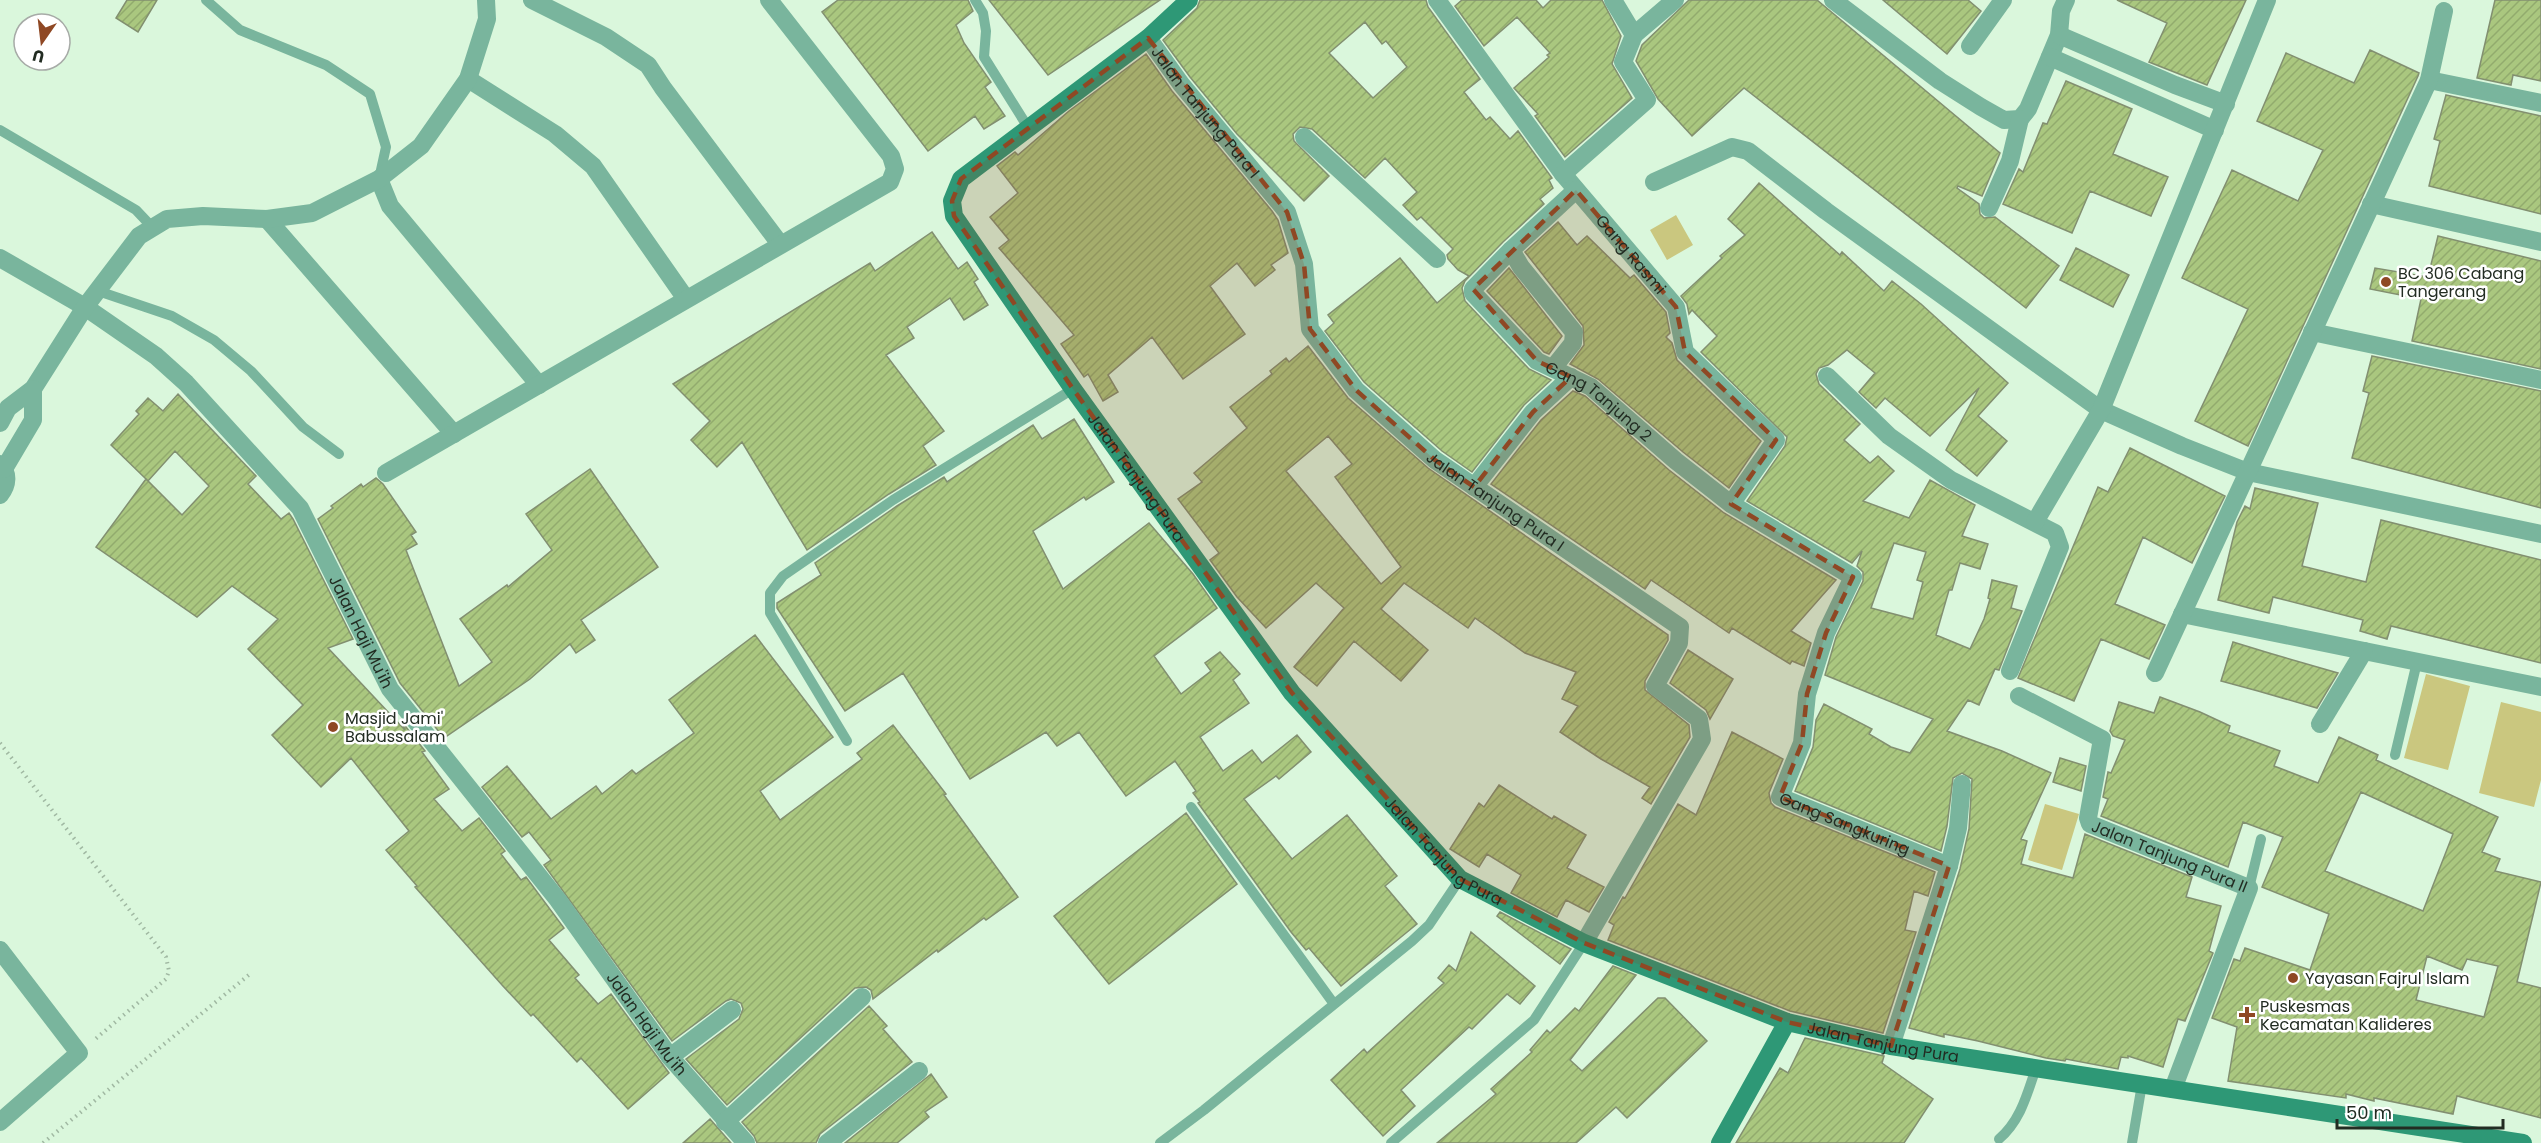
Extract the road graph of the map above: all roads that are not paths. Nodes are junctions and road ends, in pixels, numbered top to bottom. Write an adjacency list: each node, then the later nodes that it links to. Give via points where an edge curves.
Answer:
1 (206, 0): 30 (lane, via 240,30 326,65 370,94 386,147)
2 (486, 0): 20 (street, via 488,19)
3 (532, 0): 38 (street, via 606,37 648,65)
4 (769, 0): 38 (street, via 891,156 895,169 890,182)
5 (975, 0): 25 (lane, via 983,13 986,31 984,57)
6 (1189, 0): 17 (street, Jalan Tanjung Pura)
7 (1437, 0): 29 (street, Gang Rasmi)
8 (1613, 0): 15 (street)
9 (1675, 0): 15 (street)
10 (1833, 0): 24 (street, via 1940,81 2004,120)
11 (2003, 0): 18 (street)
12 (2066, 0): 16 (street)
13 (2267, 0): 23 (street)
14 (2444, 11): 21 (street)
15 (1634, 35): 29 (street, via 1623,62 1647,100)
16 (2059, 35): 19 (street); 23 (street)
17 (1148, 38): 25 (street, Jalan Tanjung Pura); 60 (street, Jalan Tanjung Pura I, via 1287,212 1304,264 1310,329 1356,390 1435,460)
18 (1970, 46)
19 (2050, 57): 24 (street); 27 (street)
20 (468, 79): 30 (street, via 421,146); 43 (street, via 555,134 593,166)
21 (2429, 80): 22 (street); 33 (street)
22 (2541, 103)
23 (2226, 104): 27 (street)
24 (2020, 119): 34 (street, via 2010,161)
25 (1029, 129): 52 (street, Jalan Tanjung Pura, via 962,179 952,201 954,216)
26 (0, 130): 36 (lane, via 136,210)
27 (2215, 130): 53 (street)
28 (1304, 136): 41 (street)
29 (1563, 174): 32 (street, Gang Rasmi)
30 (379, 179): 35 (street, via 312,213); 50 (street, via 390,206)
31 (1654, 182): 53 (street, via 1732,147 1748,151)
32 (1576, 190): 39 (street); 62 (street, Gang Rasmi, via 1676,307 1686,352 1776,440)
33 (2371, 204): 37 (street); 45 (street)
34 (1989, 208)
35 (267, 219): 36 (street, via 203,216 167,219); 55 (street)
36 (153, 228): 42 (street, via 139,236)
37 (2541, 242)
38 (780, 244): 43 (street)
39 (1511, 250): 46 (street, via 1574,332 1573,342); 46 (street, Gang Tanjung 2, via 1473,292 1537,361)
40 (0, 258): 44 (street, Jalan Haji Mu'ih)
41 (1437, 259)
42 (98, 291): 44 (street); 56 (lane, via 172,316 214,340 303,427)
43 (686, 298): 50 (street)
44 (85, 307): 51 (street); 88 (street, Jalan Haji Mu'ih, via 156,356 186,383 300,508 390,689 558,900)
45 (2312, 332): 49 (street); 58 (street)
46 (1553, 368): 48 (street, Gang Tanjung 2)
47 (1827, 376): 63 (street, via 1889,436 1950,480)
48 (1571, 377): 60 (street, via 1533,412); 62 (street, Gang Tanjung 2, via 1591,387)
49 (2541, 380)
50 (538, 385): 55 (street)
51 (33, 389): 54 (street, via 8,408); 57 (street, via 33,420)
52 (1072, 390): 73 (lane, via 893,500 783,576 770,593 770,613); 79 (street, Jalan Tanjung Pura, via 1292,693)
53 (2102, 410): 58 (street); 63 (street)
54 (0, 423)
55 (454, 434): 59 (street)
56 (339, 454)
57 (2, 466): 61 (street, via 7,481)
58 (2248, 472): 64 (street); 65 (street)
59 (386, 473)
60 (1474, 487): 81 (street, Jalan Tanjung Pura I, via 1680,627 1678,643 1654,686 1699,719 1702,739)
61 (0, 495)
62 (1731, 504): 78 (street, Gang Sangkuring, via 1853,577 1826,633 1807,694 1802,743 1780,797)
63 (2035, 522): 68 (street, via 2055,533 2060,547)
64 (2541, 534)
65 (2182, 614): 66 (street); 69 (street)
66 (2364, 651): 67 (street); 72 (street)
67 (2417, 662): 70 (street); 74 (lane)
68 (2010, 671)
69 (2155, 673)
70 (2541, 687)
71 (2019, 696): 80 (street, Jalan Tanjung Pura II, via 2102,739 2090,824)
72 (2320, 724)
73 (847, 741)
74 (2395, 755)
75 (1962, 784): 78 (street)
76 (1191, 807): 84 (lane)
77 (2261, 839): 80 (lane)
78 (1949, 866): 87 (street)
79 (1460, 879): 81 (street, Jalan Tanjung Pura); 84 (lane, via 1429,925)
80 (2249, 888): 92 (street, Jalan Tanjung Pura II)
81 (1584, 943): 86 (street, Jalan Tanjung Pura); 99 (lane, via 1534,1020)
82 (0, 950): 93 (street, via 79,1053)
83 (862, 997): 94 (street)
84 (1334, 1004): 98 (lane)
85 (732, 1010): 88 (street)
86 (1787, 1022): 87 (street, Jalan Tanjung Pura); 100 (street)
87 (1891, 1046): 89 (street, Jalan Tanjung Pura)
88 (670, 1057): 94 (street, Jalan Haji Mu'ih)
89 (2036, 1068): 91 (street, Jalan Tanjung Pura); 95 (lane, via 2019,1116)
90 (920, 1071): 97 (street)
91 (2142, 1084): 92 (street, Jalan Tanjung Pura); 101 (lane)
92 (2173, 1089): 102 (street, Jalan Tanjung Pura)
93 (0, 1122)
94 (725, 1122): 96 (street, Jalan Haji Mu'ih)
95 (1999, 1139)
96 (746, 1143)
97 (827, 1143)
98 (1160, 1143)
99 (1391, 1143)
100 (1719, 1143)
101 (2132, 1143)
102 (2523, 1143)

